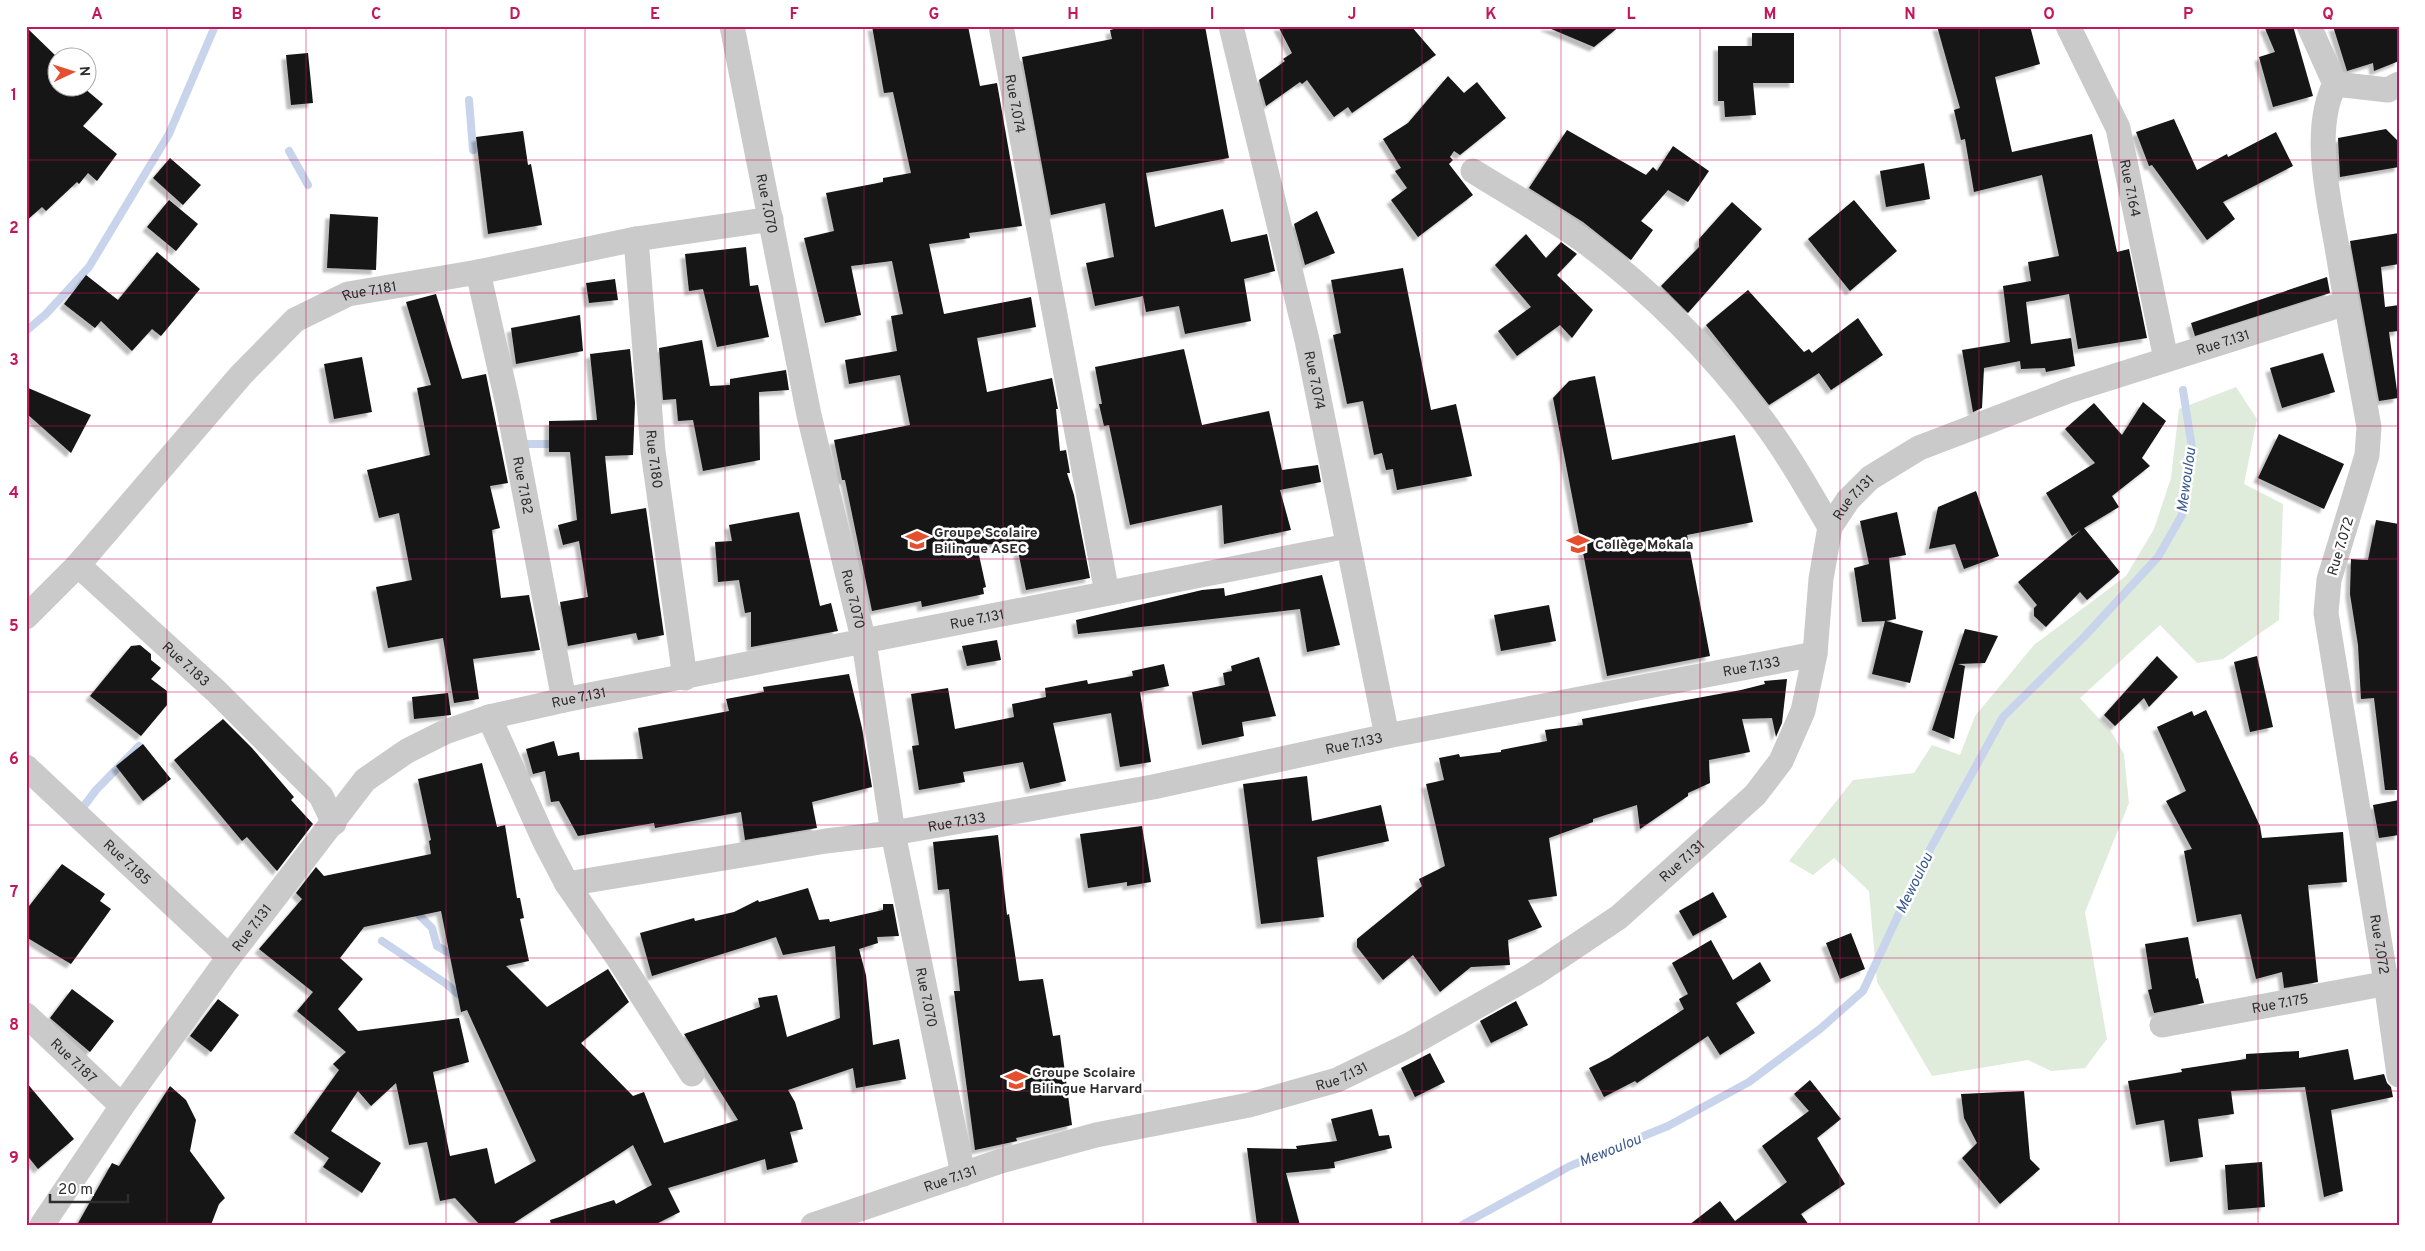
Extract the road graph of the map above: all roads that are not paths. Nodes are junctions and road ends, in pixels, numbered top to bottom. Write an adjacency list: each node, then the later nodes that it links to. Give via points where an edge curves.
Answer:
1 (732, 26): 9 (street, Rue 7.070)
2 (1001, 26): 17 (street, Rue 7.074)
3 (1230, 26): 15 (street, Rue 7.074, via 1307,340)
4 (2068, 26): 13 (street, Rue 7.164, via 2118,128)
5 (2309, 26): 6 (street)
6 (2335, 84): 7 (street, via 2388,90); 12 (street, Rue 7.072, via 2328,97 2324,121 2325,169)
7 (2399, 84)
8 (1473, 171): 14 (street, via 1588,243 1693,337 1762,419)
9 (771, 218): 10 (street, Rue 7.181); 19 (street, Rue 7.070, via 810,415)
10 (636, 239): 11 (street, Rue 7.181); 21 (street, Rue 7.180, via 653,451)
11 (478, 272): 16 (street, Rue 7.181, via 348,294 295,320 241,375); 22 (street, Rue 7.182, via 508,405)
12 (2346, 303): 13 (street, Rue 7.131); 30 (street, Rue 7.072, via 2369,427 2367,455 2329,580 2326,613)
13 (2166, 359): 14 (street, Rue 7.131, via 2068,391 1919,448 1870,478 1848,500)
14 (1830, 527): 20 (street, Rue 7.131, via 1820,580)
15 (1348, 546): 17 (street, Rue 7.131); 24 (street, Rue 7.074)
16 (78, 565): 18 (street); 26 (street, Rue 7.183, via 217,692 321,796)
17 (1107, 593): 19 (street, Rue 7.131)
18 (26, 617)
19 (864, 642): 21 (street, Rue 7.131); 27 (street, Rue 7.070)
20 (1814, 654): 24 (street, Rue 7.133); 36 (street, Rue 7.131, via 1803,711 1781,761 1755,795 1620,917 1534,974 1409,1045 1337,1080 1250,1105 1096,1135)
21 (685, 678): 22 (street, Rue 7.131)
22 (564, 700): 23 (street, Rue 7.131)
23 (489, 717): 26 (street, Rue 7.131, via 445,732 407,751 365,780); 28 (street)
24 (1387, 736): 27 (street, Rue 7.133, via 1153,787)
25 (26, 767): 29 (street, Rue 7.185)
26 (334, 823): 29 (street, Rue 7.131)
27 (894, 833): 28 (street, Rue 7.133, via 826,841); 36 (street, Rue 7.070)
28 (567, 884): 33 (street)
29 (229, 957): 35 (street, Rue 7.131)
30 (2393, 981): 32 (street, Rue 7.175); 34 (street, Rue 7.072)
31 (26, 1015): 35 (street, Rue 7.187)
32 (2162, 1026)
33 (692, 1074)
34 (2399, 1075)
35 (122, 1106): 37 (street, Rue 7.131)
36 (963, 1174): 38 (street, Rue 7.131)
37 (46, 1223)
38 (814, 1225)

